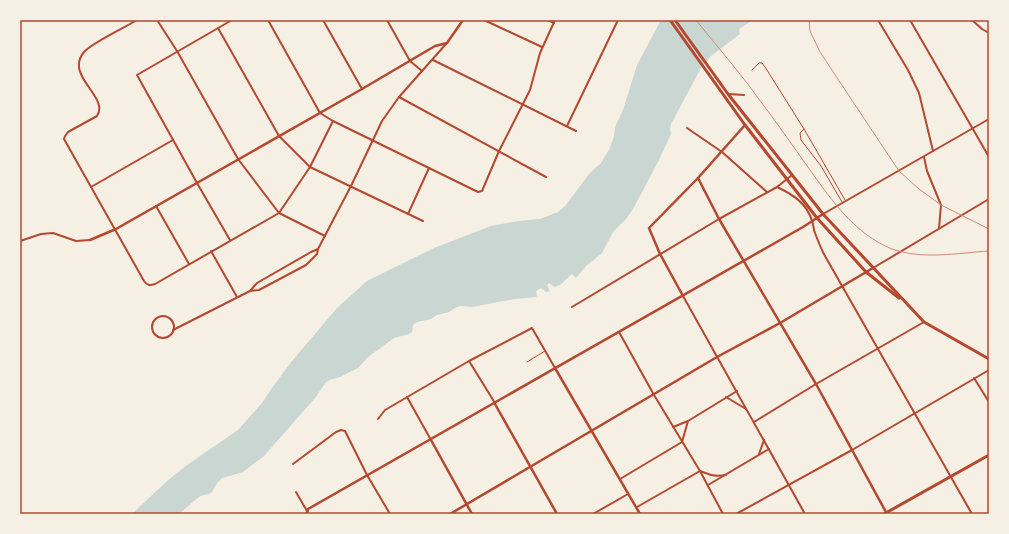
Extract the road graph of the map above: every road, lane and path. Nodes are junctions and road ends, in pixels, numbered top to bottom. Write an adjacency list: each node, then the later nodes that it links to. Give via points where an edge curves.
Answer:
1 (137, 20): 58 (street, via 89,48 80,59 82,77 100,108 97,116 68,132 65,142)
2 (157, 20): 21 (street)
3 (232, 20): 17 (street)
4 (268, 20): 32 (street)
5 (323, 20): 27 (street)
6 (387, 20): 23 (street)
7 (463, 20): 19 (main road)
8 (484, 20): 20 (street)
9 (548, 20): 16 (street)
10 (618, 20): 36 (street)
11 (670, 20): 24 (main road)
12 (676, 20): 24 (main road)
13 (878, 20): 45 (street, via 908,70 919,94)
14 (910, 20): 39 (street)
15 (972, 20): 18 (street)
16 (554, 21): 20 (street)
17 (218, 28): 21 (street); 41 (street)
18 (989, 33)
19 (446, 43): 22 (street); 23 (main road, via 434,46)
20 (542, 47): 31 (street, via 530,90)
21 (177, 51): 42 (street, via 137,75); 49 (street)
22 (433, 60): 26 (street); 31 (street)
23 (410, 61): 26 (street); 27 (main road)
24 (705, 65): 28 (main road); 35 (main road)
25 (752, 70): 38 (lane, via 762,63)
26 (422, 71): 30 (street)
27 (362, 89): 32 (main road)
28 (728, 94): 29 (street); 53 (main road)
29 (744, 95)
30 (399, 97): 43 (street, via 382,121); 44 (street)
31 (523, 104): 36 (street); 44 (street)
32 (320, 113): 34 (street); 41 (main road)
33 (989, 119): 39 (street)
34 (333, 121): 43 (street); 50 (street)
35 (745, 125): 46 (main road); 55 (main road)
36 (567, 126): 40 (street)
37 (687, 128): 46 (street)
38 (804, 129): 62 (lane); 63 (lane, via 800,133 801,140 821,166)
39 (973, 129): 45 (street); 48 (street)
40 (576, 131)
41 (279, 136): 49 (main road); 50 (street)
42 (173, 140): 56 (street); 58 (street)
43 (373, 140): 51 (street); 57 (street)
44 (499, 151): 51 (street, via 482,191 478,192); 52 (street)
45 (933, 151): 47 (street)
46 (722, 152): 54 (main road); 60 (street)
47 (924, 157): 62 (street); 72 (street, via 932,188 941,205)
48 (989, 157)
49 (238, 159): 56 (main road); 65 (street)
50 (310, 167): 57 (street); 65 (street)
51 (429, 168): 66 (street)
52 (546, 176)
53 (792, 176): 55 (street); 67 (main road)
54 (698, 178): 69 (main road); 80 (main road, via 649,227)
55 (786, 180): 59 (street); 68 (main road)
56 (196, 183): 64 (main road); 77 (street)
57 (351, 186): 66 (street); 74 (street)
58 (91, 187): 73 (street)
59 (777, 187): 60 (street); 71 (street, via 800,200)
60 (767, 192): 69 (street)
61 (989, 199): 72 (street)
62 (846, 200): 63 (street)
63 (842, 202): 67 (street)
64 (156, 206): 73 (main road); 82 (street)
65 (279, 213): 74 (street); 77 (street)
66 (408, 214): 70 (street)
67 (823, 214): 68 (main road); 83 (main road)
68 (817, 218): 71 (main road); 84 (main road)
69 (719, 219): 80 (street); 81 (main road)
70 (423, 221)
71 (813, 221): 81 (main road); 85 (street, via 813,229 825,256)
72 (939, 228): 83 (street)
73 (116, 229): 76 (main road); 82 (street, via 144,281 149,285)
74 (325, 236): 78 (street)
75 (20, 240): 76 (street, via 53,233 76,241)
76 (90, 240)
77 (230, 240): 79 (street)
78 (318, 249): 86 (street, via 257,283); 86 (street, via 317,254 306,265 259,290)
79 (211, 251): 82 (street); 88 (street)
80 (660, 254): 87 (main road); 90 (street)
81 (744, 261): 87 (main road); 92 (main road)
82 (189, 264)
83 (873, 268): 84 (main road); 89 (main road)
84 (866, 272): 85 (main road); 89 (main road)
85 (842, 286): 92 (main road); 95 (street)
86 (250, 291): 88 (street)
87 (683, 296): 94 (main road); 97 (street)
88 (237, 298): 93 (street)
89 (907, 304): 91 (main road)
90 (572, 307)
91 (924, 322): 95 (street); 98 (main road)
92 (780, 323): 97 (main road); 104 (main road)
93 (173, 330): 93 (street, via 170,335 161,338 153,332 152,325 157,318 165,316 172,321)
94 (619, 332): 101 (main road); 106 (street)
95 (878, 349): 104 (street); 112 (street)
96 (545, 351): 99 (street, via 532,328); 100 (lane); 101 (street)
97 (717, 357): 105 (street); 106 (main road)
98 (989, 358)
99 (469, 361): 107 (street); 110 (street)
100 (527, 362)
101 (555, 368): 110 (main road); 117 (main road)
102 (989, 370): 103 (street)
103 (974, 378): 109 (street); 112 (street)
104 (816, 384): 115 (street); 122 (main road)
105 (736, 391): 108 (street); 111 (street)
106 (654, 395): 116 (street); 117 (main road)
107 (407, 397): 113 (street, via 385,410); 119 (street)
108 (726, 397): 111 (street); 114 (street)
109 (989, 402)
110 (495, 404): 119 (main road); 126 (main road)
111 (747, 410): 115 (street)
112 (914, 414): 122 (street); 130 (street)
113 (378, 419)
114 (688, 421): 116 (street); 120 (street)
115 (754, 422): 118 (street)
116 (673, 427): 120 (street)
117 (592, 431): 126 (main road); 131 (main road)
118 (764, 439): 121 (street); 123 (street)
119 (431, 440): 128 (main road); 136 (main road)
120 (682, 442): 127 (street); 131 (street)
121 (769, 449): 123 (street); 132 (street)
122 (852, 450): 132 (street); 148 (main road)
123 (759, 454): 129 (street)
124 (989, 455): 130 (main road)
125 (293, 464): 128 (street, via 341,430 345,431)
126 (530, 467): 136 (main road); 142 (main road)
127 (700, 471): 129 (street, via 717,477); 133 (street); 137 (street)
128 (367, 475): 138 (main road, via 308,509); 139 (street)
129 (726, 475): 133 (street)
130 (951, 477): 148 (main road); 149 (street)
131 (620, 479): 135 (main road)
132 (789, 484): 146 (street); 147 (street)
133 (708, 485): 145 (street)
134 (296, 492): 138 (street)
135 (628, 494): 137 (main road); 143 (street)
136 (467, 505): 140 (main road); 141 (main road)
137 (637, 507): 144 (main road)
138 (307, 512)
139 (390, 514)
140 (450, 514)
141 (472, 514)
142 (556, 514)
143 (593, 514)
144 (640, 514)
145 (723, 514)
146 (736, 514)
147 (805, 514)
148 (886, 514)
149 (972, 514)

